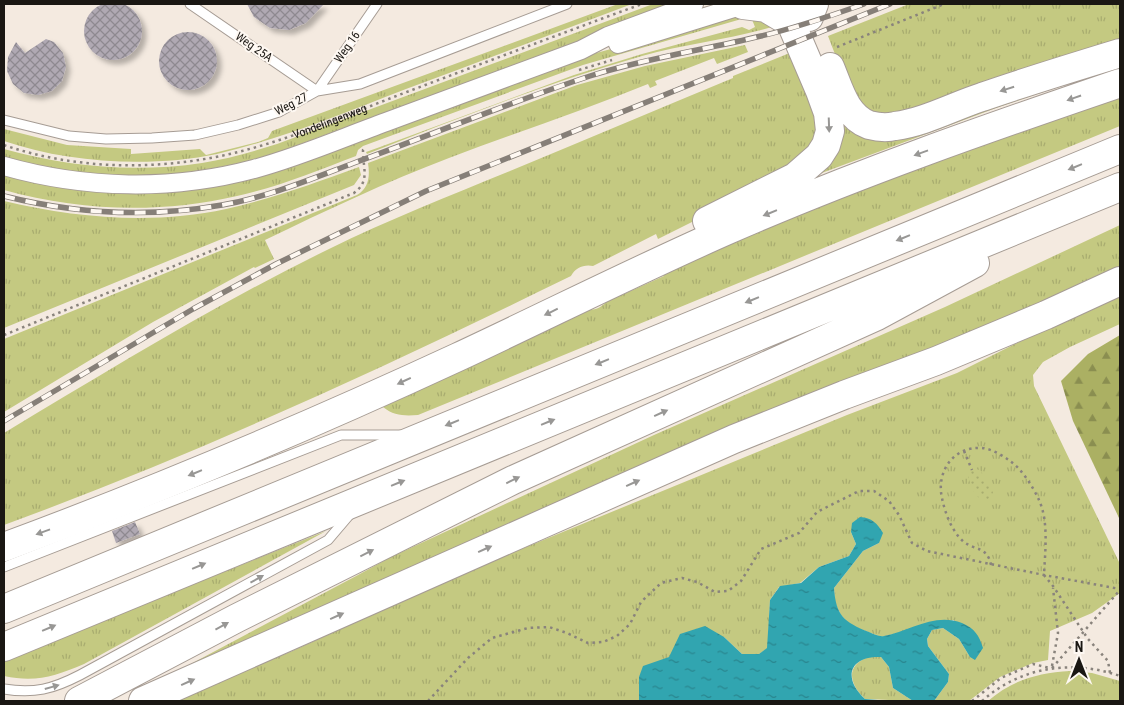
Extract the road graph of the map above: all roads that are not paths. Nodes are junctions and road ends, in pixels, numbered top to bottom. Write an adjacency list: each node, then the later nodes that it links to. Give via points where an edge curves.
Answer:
1 (190, 4): 10 (lane, Weg 25A)
2 (377, 4): 10 (lane, Weg 16)
3 (566, 4): 10 (lane, Weg 27, via 360,84)
4 (694, 4): 7 (street, Vondelingenweg, via 608,36)
5 (745, 5): 6 (highway); 7 (street, Vondelingenweg, via 612,46)
6 (800, 10): 8 (highway, one-way to 6, via 914,122 882,127 859,120 848,110 824,52); 16 (highway, one-way to 16, via 828,113 830,131 826,145 819,156 795,177)
7 (581, 50): 13 (street, Vondelingenweg, via 298,154 236,173 163,184 117,184 53,178)
8 (1120, 53)
9 (1120, 83): 16 (highway, one-way to 16, via 868,173 729,230)
10 (317, 91): 11 (lane, Weg 27, via 279,112 195,135 106,139 69,136)
11 (4, 120)
12 (1120, 149): 18 (highway, one-way to 18)
13 (4, 166)
14 (1120, 188): 15 (highway)
15 (1095, 198): 19 (highway, one-way to 15); 25 (highway, one-way to 15, via 513,480 877,316)
16 (655, 256): 20 (highway, one-way to 20, via 595,290 462,355 240,455)
17 (1120, 281): 26 (highway, one-way to 17, via 734,439 936,361)
18 (422, 436): 21 (lane, via 341,435); 22 (highway)
19 (365, 497): 23 (highway, one-way to 19); 24 (lane, one-way to 19, via 40,691 80,675 328,540)
20 (4, 547)
21 (4, 567)
22 (4, 609)
23 (4, 647)
24 (4, 689)
25 (79, 701)
26 (143, 701)

